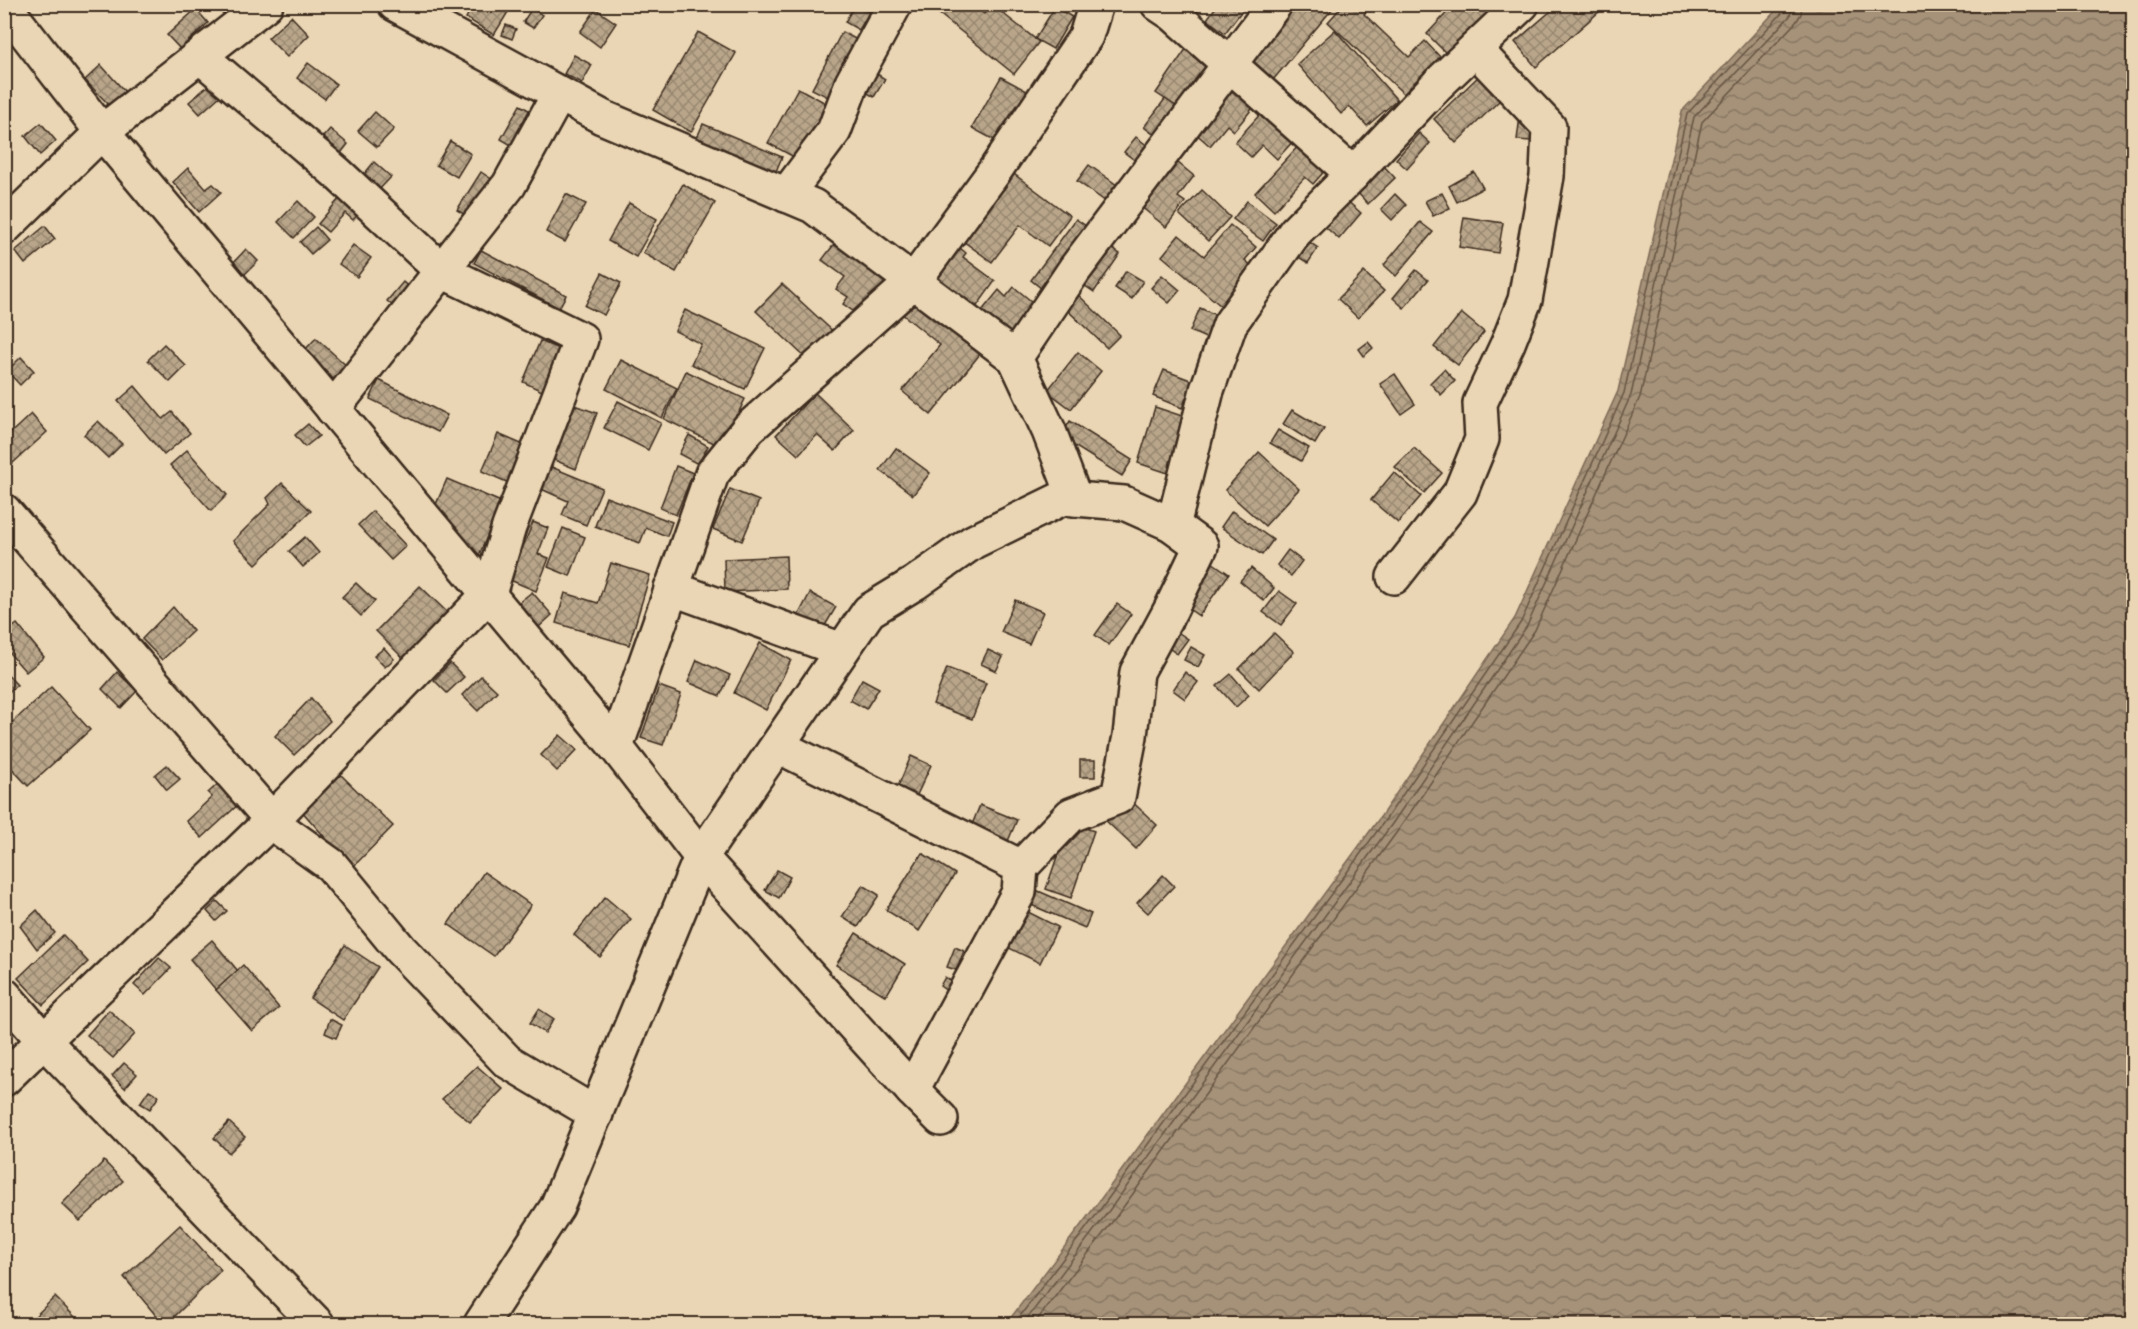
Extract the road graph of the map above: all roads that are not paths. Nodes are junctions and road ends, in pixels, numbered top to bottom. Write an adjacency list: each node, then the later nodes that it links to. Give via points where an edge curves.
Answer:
1 (266, 4): 10 (street)
2 (395, 4): 12 (street)
3 (895, 4): 15 (street, via 852,83 834,131)
4 (1096, 4): 18 (street, via 1086,36 994,172)
5 (1158, 4): 11 (street)
6 (1275, 4): 11 (street)
7 (1522, 4): 9 (street)
8 (4, 5): 13 (street)
9 (1475, 49): 14 (street); 24 (street, via 1549,127 1546,176 1525,300 1480,403 1482,439 1460,493)
10 (200, 56): 13 (street); 17 (street, via 337,173)
11 (1230, 64): 14 (street); 19 (street, via 1075,269)
12 (559, 94): 15 (street, via 602,117); 17 (street, via 508,185)
13 (102, 132): 16 (street); 20 (street)
14 (1353, 174): 23 (street, via 1295,232 1230,324 1207,390)
15 (786, 195): 18 (street, via 813,206)
16 (4, 228)
17 (442, 271): 20 (street); 26 (street, via 581,339 508,527)
18 (914, 280): 19 (street); 25 (street, via 749,428 712,474)
19 (1015, 358): 21 (street)
20 (333, 409): 26 (street)
21 (1075, 499): 23 (street, via 1124,503); 27 (street, via 1063,498 973,542 869,611)
22 (4, 511): 30 (street)
23 (1171, 524): 32 (street, via 1201,546 1137,672 1118,797 1071,815)
24 (1394, 578)
25 (671, 588): 27 (street); 29 (street)
26 (489, 594): 29 (street); 30 (street)
27 (842, 650): 28 (street)
28 (778, 746): 31 (street); 32 (street)
29 (616, 747): 31 (street)
30 (272, 820): 34 (street); 37 (street, via 331,865 400,948 507,1061)
31 (701, 857): 36 (street); 37 (street)
32 (1021, 867): 36 (street, via 1019,892)
33 (4, 995): 34 (street)
34 (44, 1041): 35 (street); 39 (street)
35 (4, 1079)
36 (912, 1090): 38 (street)
37 (596, 1114): 40 (street, via 557,1207)
38 (940, 1119)
39 (317, 1324)
40 (481, 1324)

